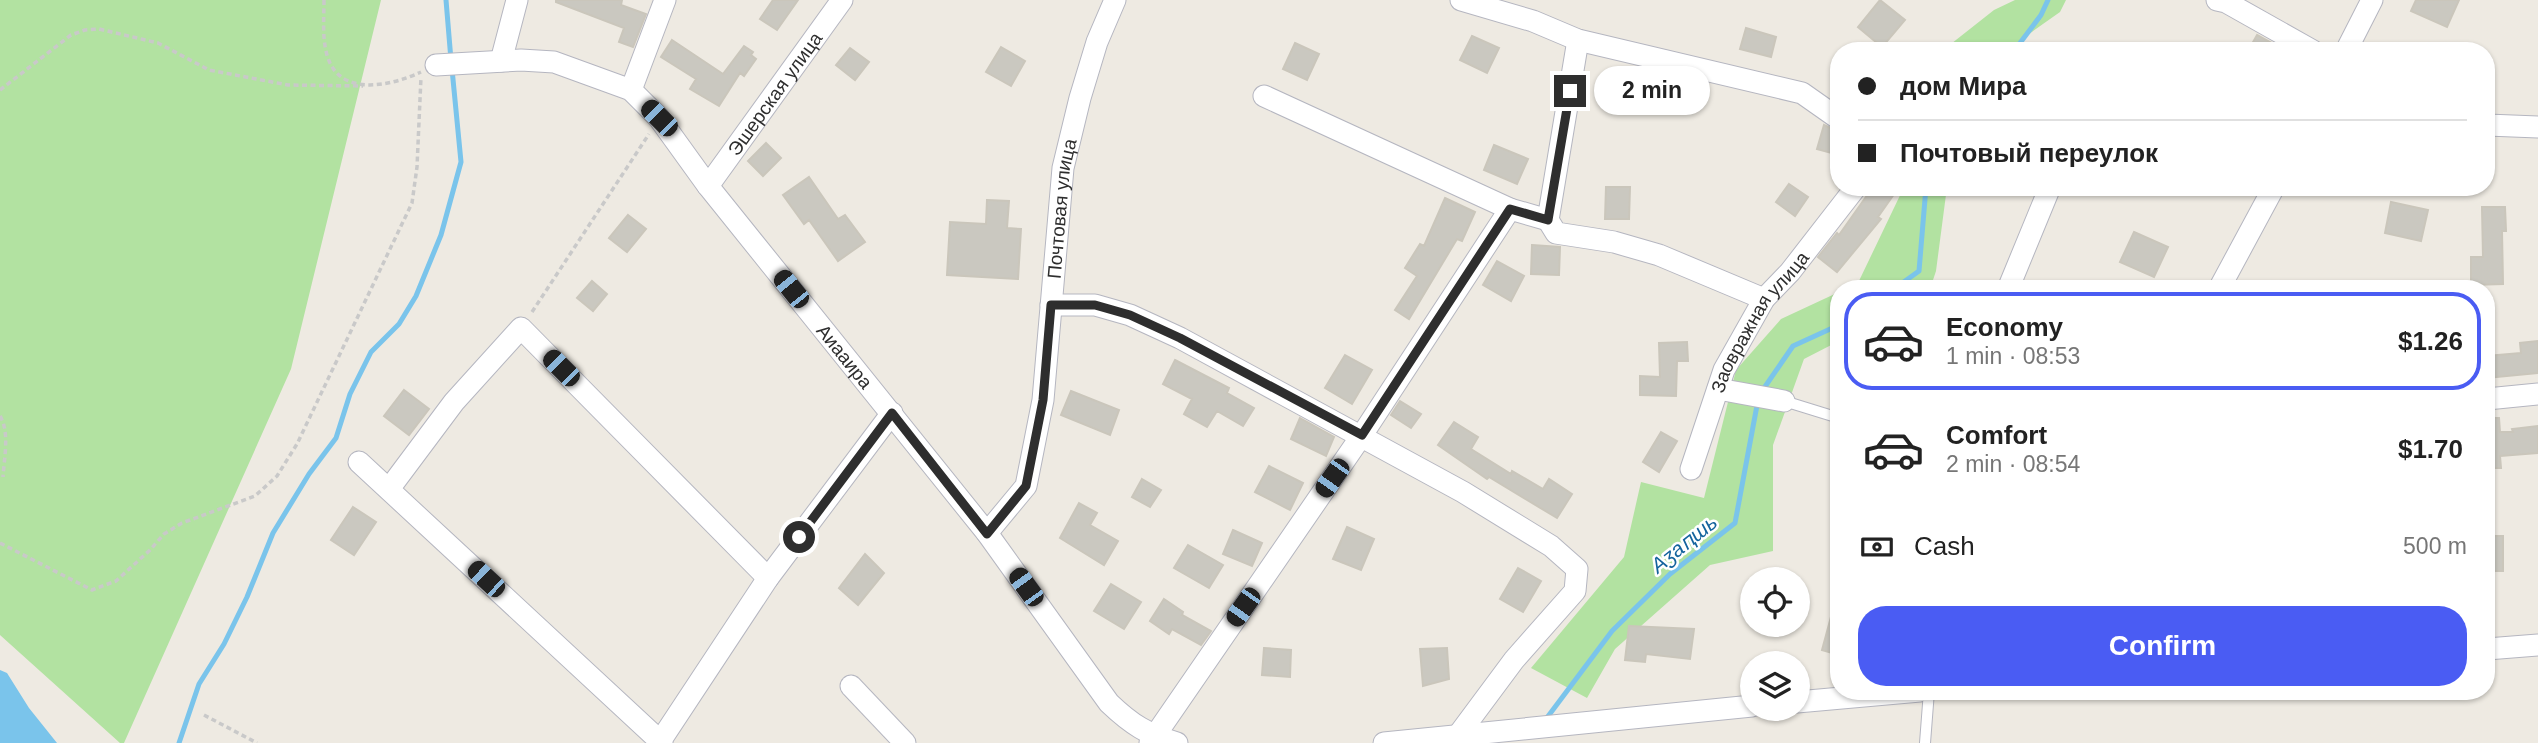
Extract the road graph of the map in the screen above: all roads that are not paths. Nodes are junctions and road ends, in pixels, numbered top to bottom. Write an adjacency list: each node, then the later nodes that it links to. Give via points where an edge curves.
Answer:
1 (517, 0): 11 (street)
2 (665, 0): 13 (street)
3 (842, 0): 18 (street, Эшерская улица)
4 (1115, 0): 27 (street, Почтовая улица, via 1097,43 1063,168)
5 (1461, 0): 8 (street)
6 (2217, 0): 9 (street)
7 (2372, 0): 10 (street)
8 (1578, 40): 15 (street, via 1802,93); 23 (street)
9 (2297, 42)
10 (2351, 42)
11 (501, 61): 12 (street, Аиааира); 13 (street, Аиааира, via 554,62)
12 (436, 65)
13 (631, 90): 18 (street, Аиааира, via 659,118)
14 (1264, 96): 22 (street)
15 (1830, 113)
16 (2495, 125): 17 (street)
17 (2538, 127)
18 (708, 186): 32 (street, Аиааира)
19 (1849, 196): 26 (street, Заовражная улица)
20 (2046, 196): 24 (street)
21 (2269, 196): 25 (street)
22 (1510, 209): 23 (street); 34 (street)
23 (1548, 220): 26 (street, via 1556,233 1659,255)
24 (2012, 280)
25 (2224, 280)
26 (1764, 299): 28 (street, Заовражная улица)
27 (1051, 305): 34 (street, via 1095,305 1130,315); 38 (street, Почтовая улица, via 1043,400 1026,486)
28 (1718, 389): 31 (street); 36 (street, Заовражная улица)
29 (2538, 394): 30 (street)
30 (2495, 398)
31 (1784, 401): 33 (lane)
32 (892, 413): 38 (street, Аиааира); 39 (street)
33 (1830, 415)
34 (1362, 435): 47 (street, via 1540,539 1577,569 1575,591 1514,660); 48 (street)
35 (359, 462): 37 (street)
36 (1691, 469)
37 (389, 489): 39 (street, via 454,402 521,328); 49 (street)
38 (987, 534): 48 (street, Аиааира, via 1109,703)
39 (768, 579): 49 (street)
40 (2538, 645): 41 (street)
41 (2495, 648)
42 (851, 686): 50 (street)
43 (1830, 697): 44 (street)
44 (1810, 700)
45 (1928, 700): 53 (lane)
46 (1740, 707): 47 (street)
47 (1459, 734): 52 (street)
48 (1152, 740): 51 (street, Аиааира)
49 (660, 742)
50 (905, 743)
51 (1177, 743)
52 (1384, 743)
53 (1925, 743)

